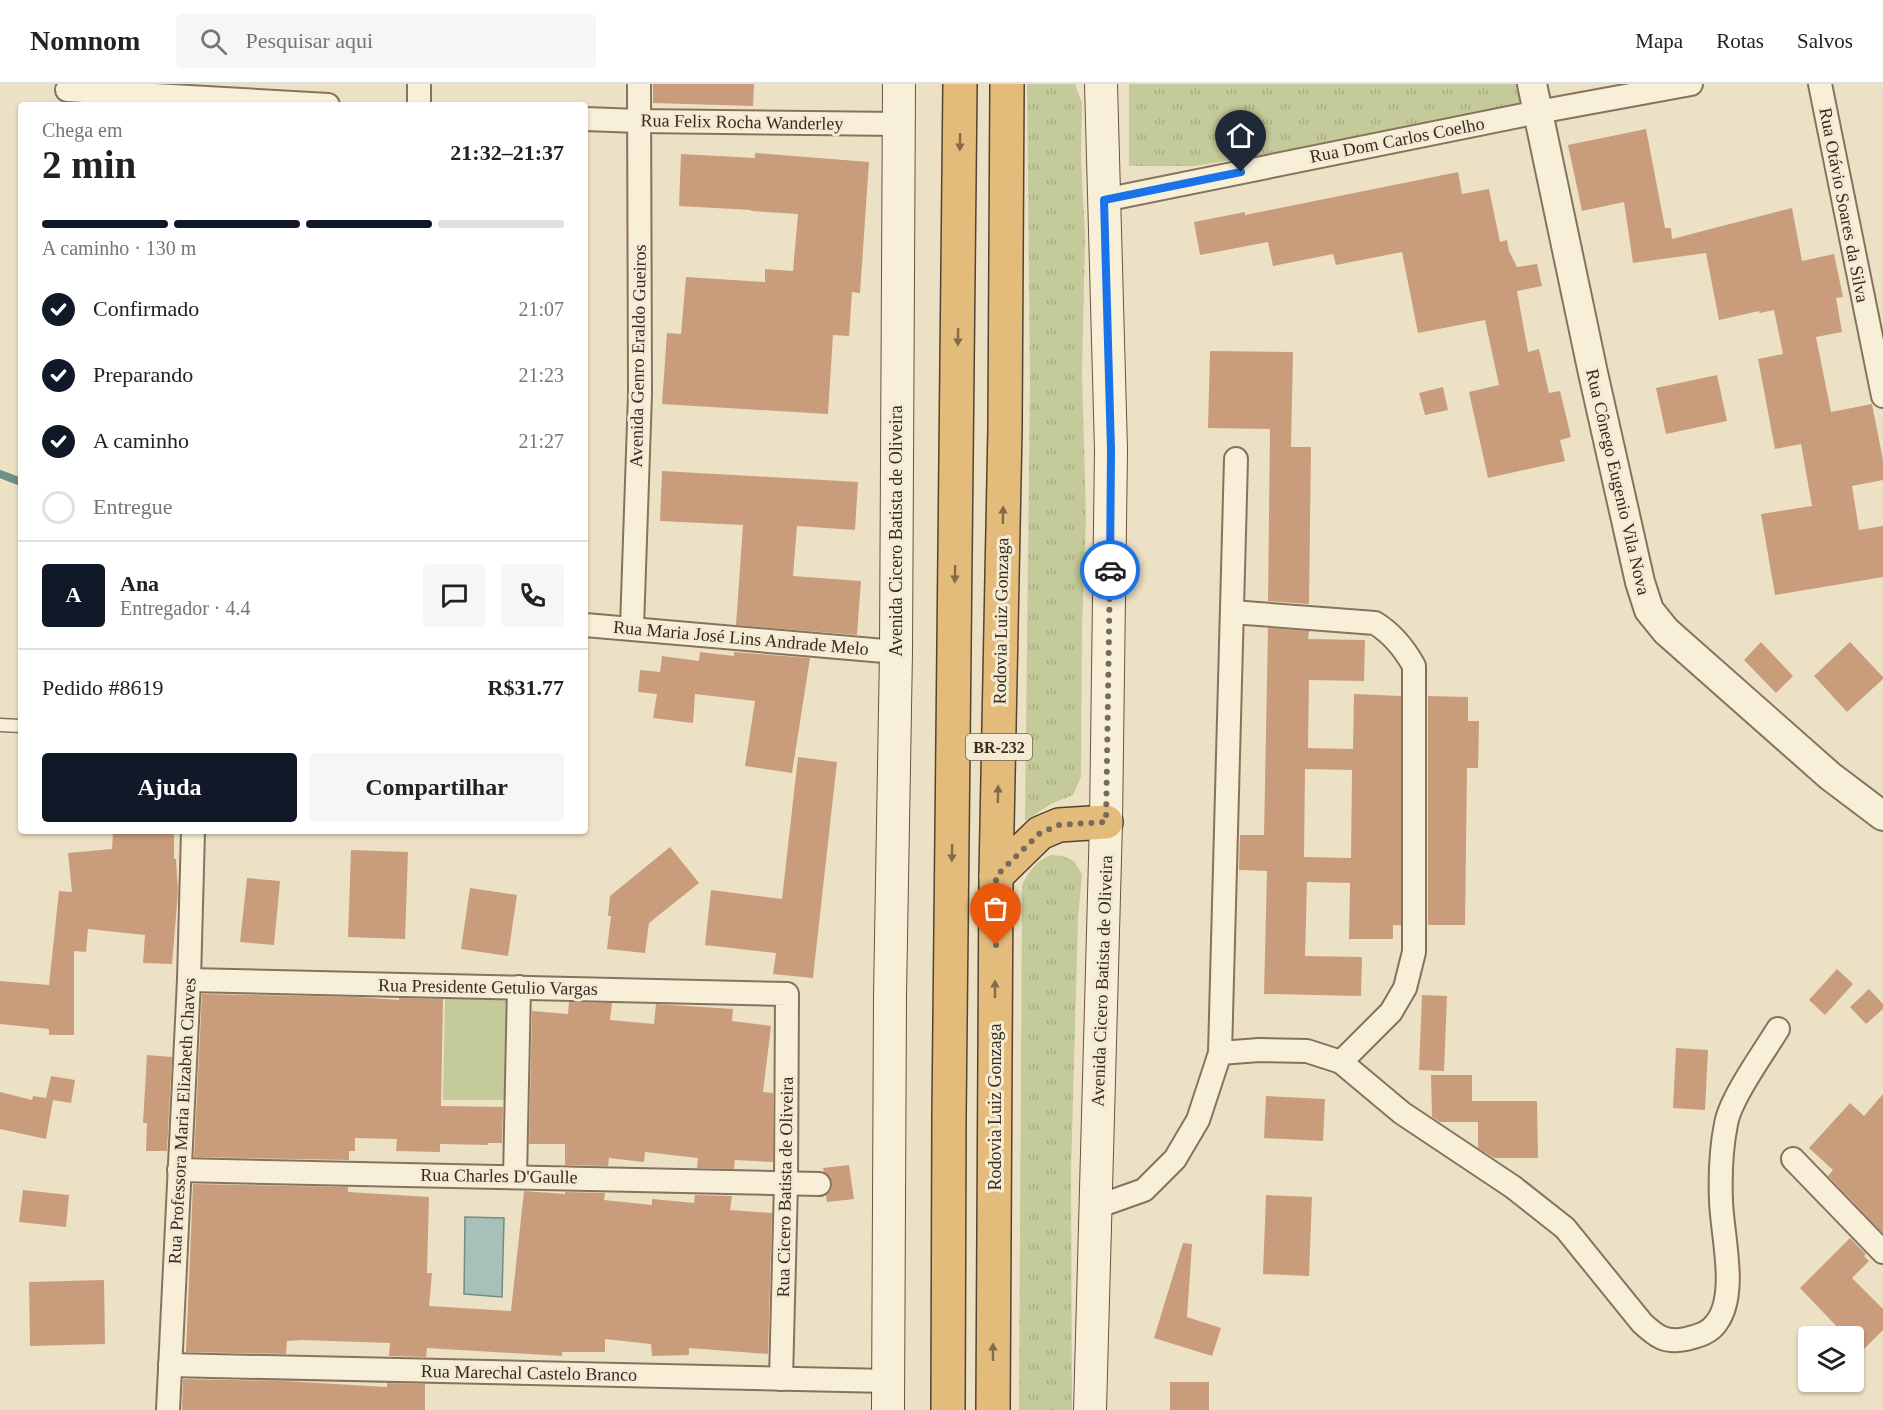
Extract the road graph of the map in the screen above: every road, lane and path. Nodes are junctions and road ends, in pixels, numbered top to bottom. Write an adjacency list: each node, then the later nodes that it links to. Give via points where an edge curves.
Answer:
1 (419, 84): 13 (street)
2 (639, 84): 16 (street, Avenida Genro Eraldo Gueiros)
3 (899, 84): 17 (main road, Avenida Cicero Batista de Oliveira)
4 (960, 84): 48 (highway, BR-232, one-way to 48)
5 (1007, 84): 30 (highway, Rodovia Luiz Gonzaga / BR-232, one-way to 5)
6 (1101, 84): 18 (main road, Avenida Cicero Batista de Oliveira)
7 (1532, 84): 14 (street, Rua Cônego Eugenio Vila Nova)
8 (1691, 84): 14 (street, Rua Dom Carlos Coelho)
9 (1820, 84): 19 (street, Rua Otávio Soares da Silva)
10 (67, 90): 11 (street)
11 (190, 95): 12 (street)
12 (287, 102)
13 (419, 102)
14 (1538, 112): 18 (street, Rua Dom Carlos Coelho); 27 (street, Rua Cônego Eugenio Vila Nova, via 1593,373 1649,610 1666,632 1830,776)
15 (588, 119): 16 (street, Rua Felix Rocha Wanderley)
16 (639, 121): 17 (street, Rua Felix Rocha Wanderley); 23 (street, Avenida Genro Eraldo Gueiros, via 640,394)
17 (899, 124): 24 (main road, Avenida Cicero Batista de Oliveira)
18 (1104, 200): 28 (main road, Avenida Cicero Batista de Oliveira, via 1111,450)
19 (1883, 396)
20 (1236, 459): 21 (street)
21 (1232, 612): 35 (street); 36 (street, via 1375,622 1404,648 1414,666 1414,952 1405,988 1391,1012)
22 (588, 625): 23 (street, Rua Maria José Lins Andrade Melo)
23 (632, 627): 24 (street, Rua Maria José Lins Andrade Melo)
24 (897, 652): 46 (main road, Avenida Cicero Batista de Oliveira)
25 (0, 725): 26 (lane)
26 (18, 726)
27 (1883, 816)
28 (1106, 822): 30 (highway, via 1059,825 1040,833); 42 (main road, Avenida Cicero Batista de Oliveira)
29 (192, 834): 31 (street, Rua Professora Maria Elizabeth Chaves)
30 (996, 876): 49 (highway, Rodovia Luiz Gonzaga / BR-232, one-way to 30)
31 (189, 980): 32 (street, Rua Presidente Getulio Vargas); 38 (street, Rua Professora Maria Elizabeth Chaves)
32 (519, 987): 33 (street, Rua Presidente Getulio Vargas); 39 (street)
33 (787, 994): 40 (street, Rua Cicero Batista de Oliveira)
34 (1778, 1029): 36 (street, via 1726,1121 1721,1167 1728,1287 1724,1306 1717,1322 1702,1335 1671,1340 1656,1336 1642,1323 1565,1227 1402,1113)
35 (1220, 1053): 36 (street, via 1307,1051); 42 (street, via 1198,1120 1176,1159 1144,1190)
36 (1341, 1062)
37 (1793, 1159): 43 (street)
38 (180, 1170): 39 (street, Rua Charles D'Gaulle); 44 (street, Rua Professora Maria Elizabeth Chaves)
39 (515, 1176): 40 (street, Rua Charles D'Gaulle)
40 (786, 1183): 41 (street, Rua Charles D'Gaulle); 45 (street, Rua Cicero Batista de Oliveira)
41 (819, 1184)
42 (1096, 1207): 50 (main road, Avenida Cicero Batista de Oliveira)
43 (1883, 1252)
44 (170, 1365): 45 (street, Rua Marechal Castelo Branco); 47 (street, Rua Professora Maria Elizabeth Chaves)
45 (781, 1379): 46 (street, Rua Marechal Castelo Branco)
46 (888, 1396)
47 (168, 1410)
48 (948, 1410)
49 (993, 1410)
50 (1090, 1410)

